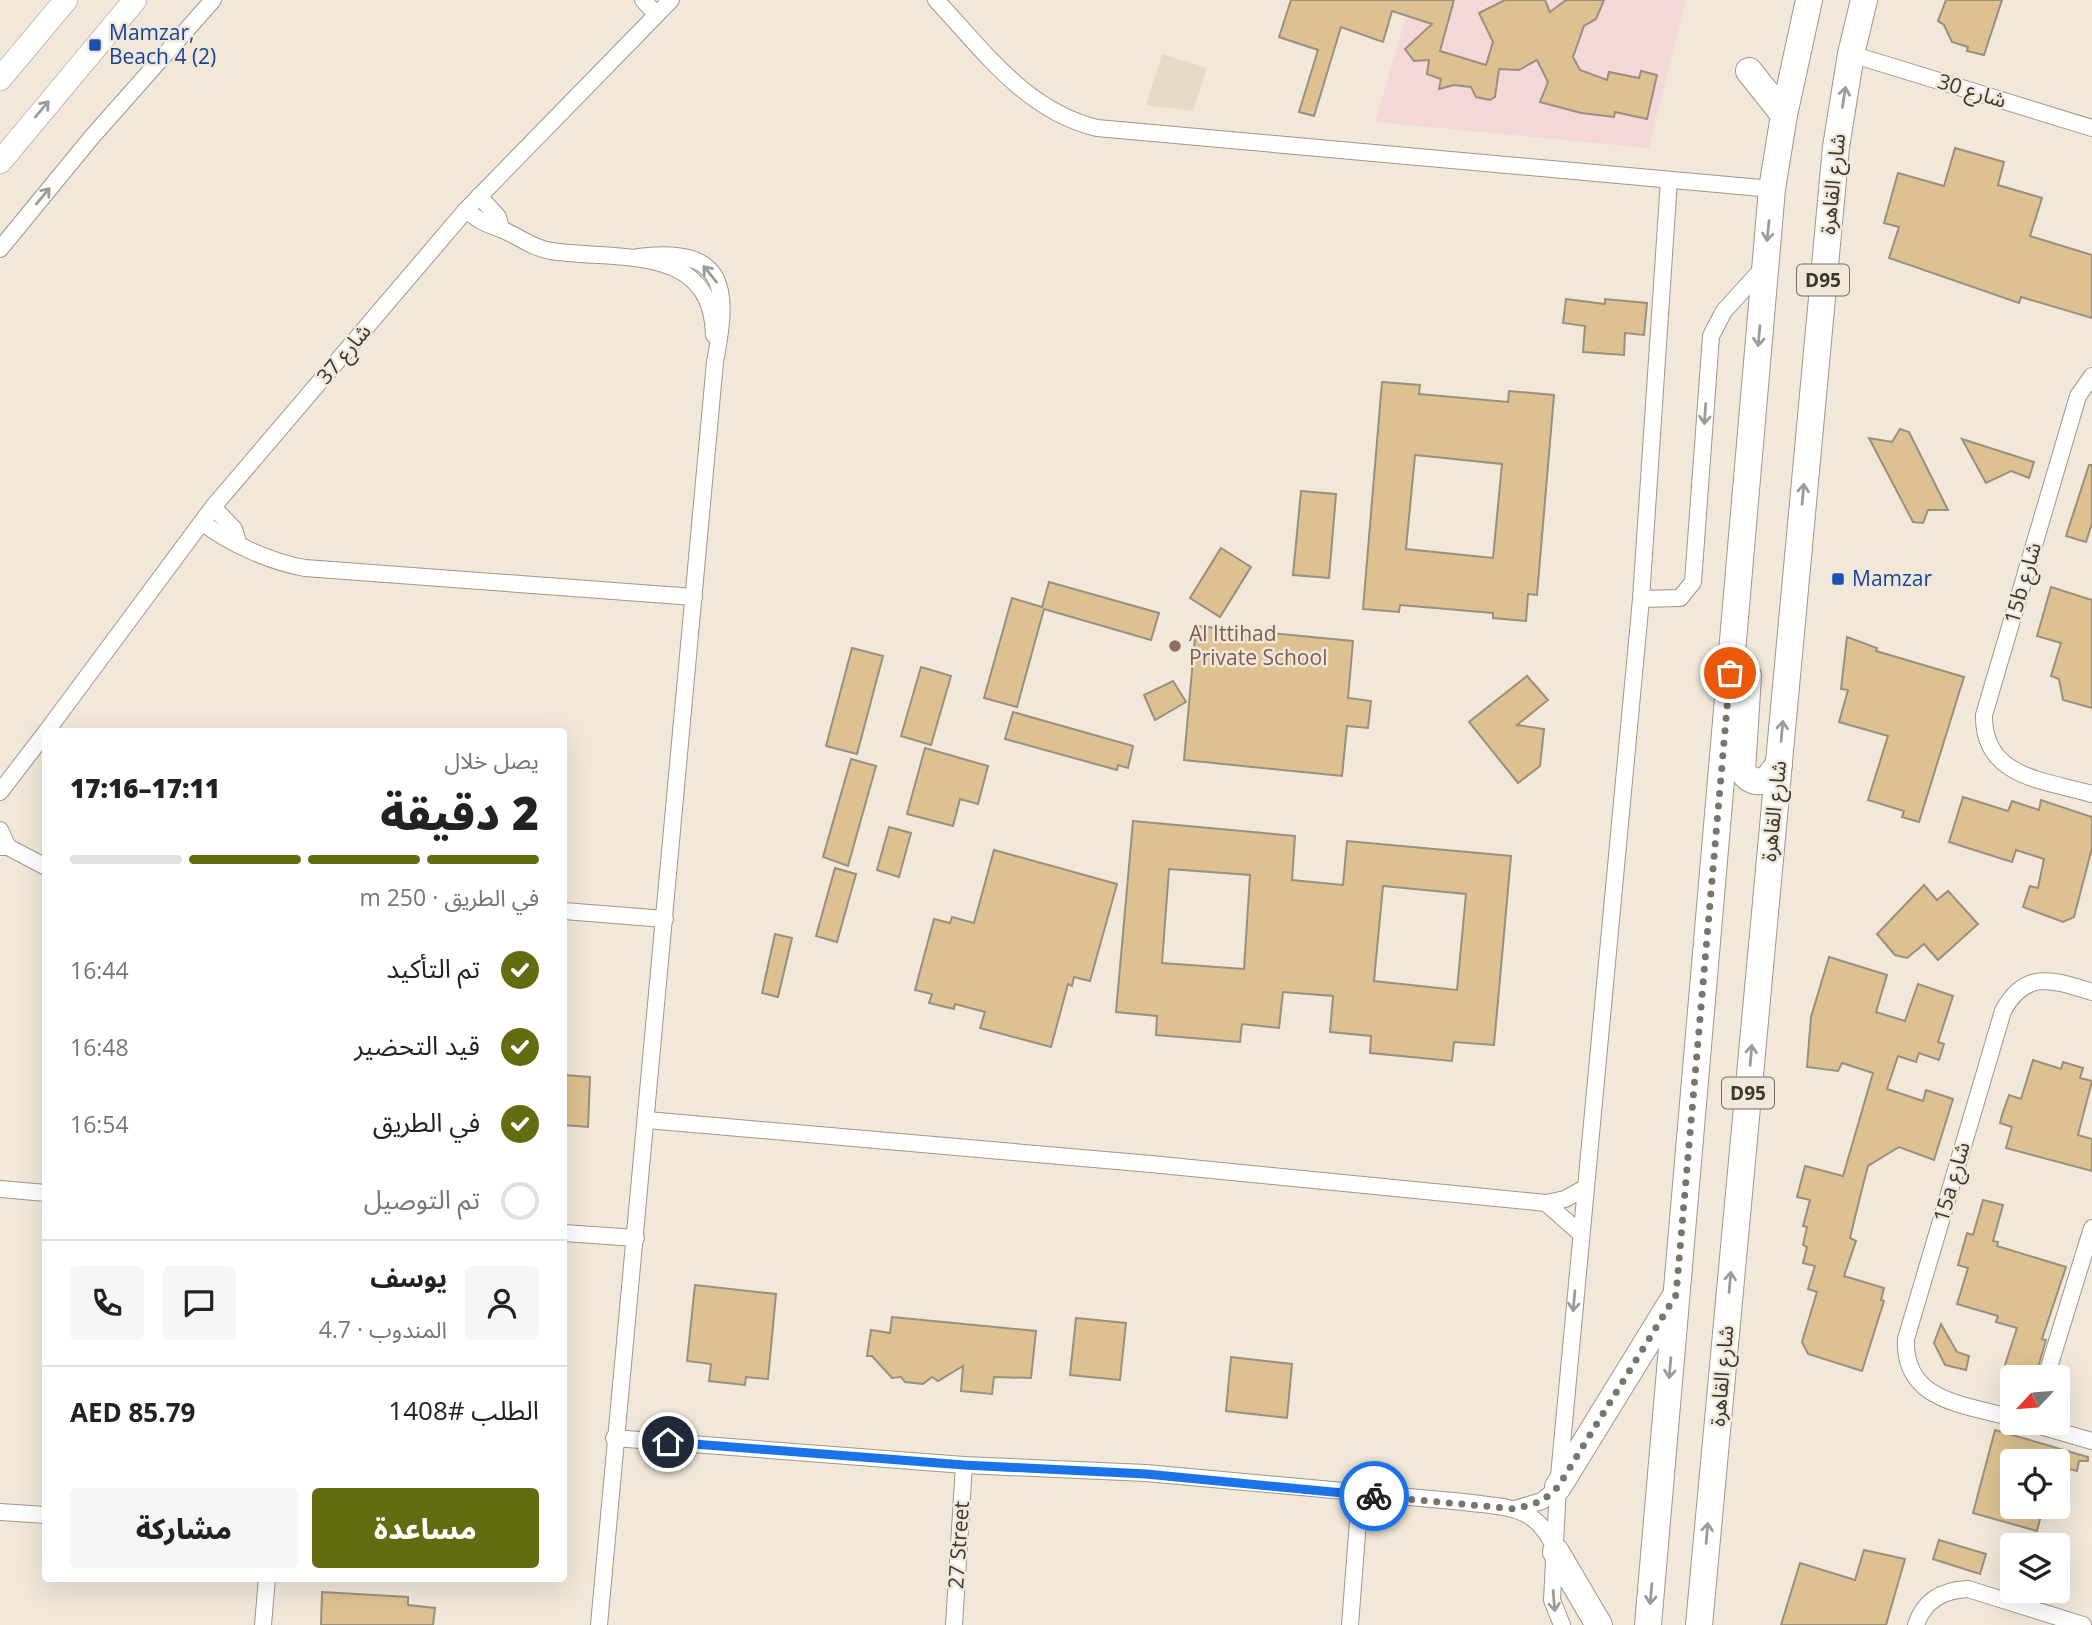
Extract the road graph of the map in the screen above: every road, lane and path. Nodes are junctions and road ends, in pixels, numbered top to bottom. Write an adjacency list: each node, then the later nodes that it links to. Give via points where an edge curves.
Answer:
1 (66, 0): 12 (main road)
2 (135, 0): 15 (main road, one-way to 2)
3 (214, 0): 21 (street, one-way to 3)
4 (643, 0): 9 (street)
5 (671, 0): 9 (street, شارع 37)
6 (936, 0): 16 (street, via 1025,94 1057,115 1087,126)
7 (1809, 0): 13 (main road, D95)
8 (1864, 0): 10 (main road, شارع القاهرة / D95)
9 (656, 15): 18 (street, شارع 37)
10 (1851, 54): 14 (street, شارع 30); 32 (main road, شارع القاهرة / D95, one-way to 10, via 1836,147)
11 (1749, 71): 13 (main road)
12 (0, 79)
13 (1784, 115): 17 (main road, D95)
14 (2092, 128)
15 (0, 162)
16 (1669, 180): 17 (street); 29 (street)
17 (1772, 189): 22 (main road, D95, one-way to 22)
18 (479, 196): 19 (street, شارع 37); 20 (street, via 498,217)
19 (466, 210): 20 (street, via 488,227); 25 (street, شارع 37)
20 (501, 229): 28 (street, via 550,251 682,255 702,264 716,279 724,298)
21 (0, 249)
22 (1764, 268): 24 (main road, D95, one-way to 24); 29 (street, one-way to 29, via 1724,311 1712,336 1693,582 1681,598)
23 (2092, 376): 34 (street, 15b شارع, via 2078,396 1984,715 1984,731 1998,761 2027,776)
24 (1748, 462): 32 (main road, via 1758,523 1742,771 1758,782 1767,780); 50 (main road, D95)
25 (214, 507): 26 (street, شارع 37); 27 (street, via 234,529)
26 (202, 522): 27 (street, via 225,539); 30 (street, شارع 37)
27 (238, 542): 28 (street, via 270,559 305,568)
28 (694, 597): 39 (street)
29 (1641, 599): 42 (street)
30 (49, 728)
31 (42, 737): 33 (street, شارع 37)
32 (1779, 764): 71 (main road, شارع القاهرة / D95, one-way to 32)
33 (0, 792)
34 (2092, 794)
35 (0, 830): 36 (street)
36 (4, 847): 37 (street)
37 (42, 865)
38 (567, 911): 39 (street)
39 (665, 919): 41 (street)
40 (2092, 992): 52 (street, 15a شارع, via 2060,982 2032,982 2019,989 2003,1011 1906,1339 1905,1356 1920,1385 1933,1394)
41 (646, 1120): 45 (street); 49 (street)
42 (1586, 1188): 45 (street); 48 (street)
43 (0, 1189): 44 (street)
44 (42, 1193)
45 (1546, 1203): 48 (street)
46 (2092, 1228): 51 (street)
47 (567, 1233): 49 (street)
48 (1580, 1233): 57 (street, one-way to 57)
49 (636, 1238): 54 (street)
50 (1676, 1295): 57 (main road); 70 (main road, D95, one-way to 70)
51 (2050, 1365)
52 (2000, 1414)
53 (2070, 1435): 55 (street)
54 (614, 1438): 56 (street); 65 (street)
55 (2092, 1441)
56 (964, 1465): 58 (street, via 1146,1474); 66 (street, 27 Street)
57 (1558, 1487): 59 (street, via 1542,1501); 62 (street)
58 (1360, 1495): 59 (street); 67 (street)
59 (1516, 1509): 62 (street, via 1543,1526)
60 (0, 1511): 61 (street)
61 (42, 1515)
62 (1556, 1552): 68 (street, one-way to 68, via 1552,1605); 69 (main road)
63 (267, 1582): 64 (street)
64 (263, 1625)
65 (599, 1625)
66 (954, 1625)
67 (1350, 1625)
68 (1562, 1625)
69 (1600, 1625)
70 (1648, 1625)
71 (1699, 1625)
72 (1916, 1625): 73 (street, via 1926,1605 1952,1590 1968,1590)
73 (2083, 1625)

